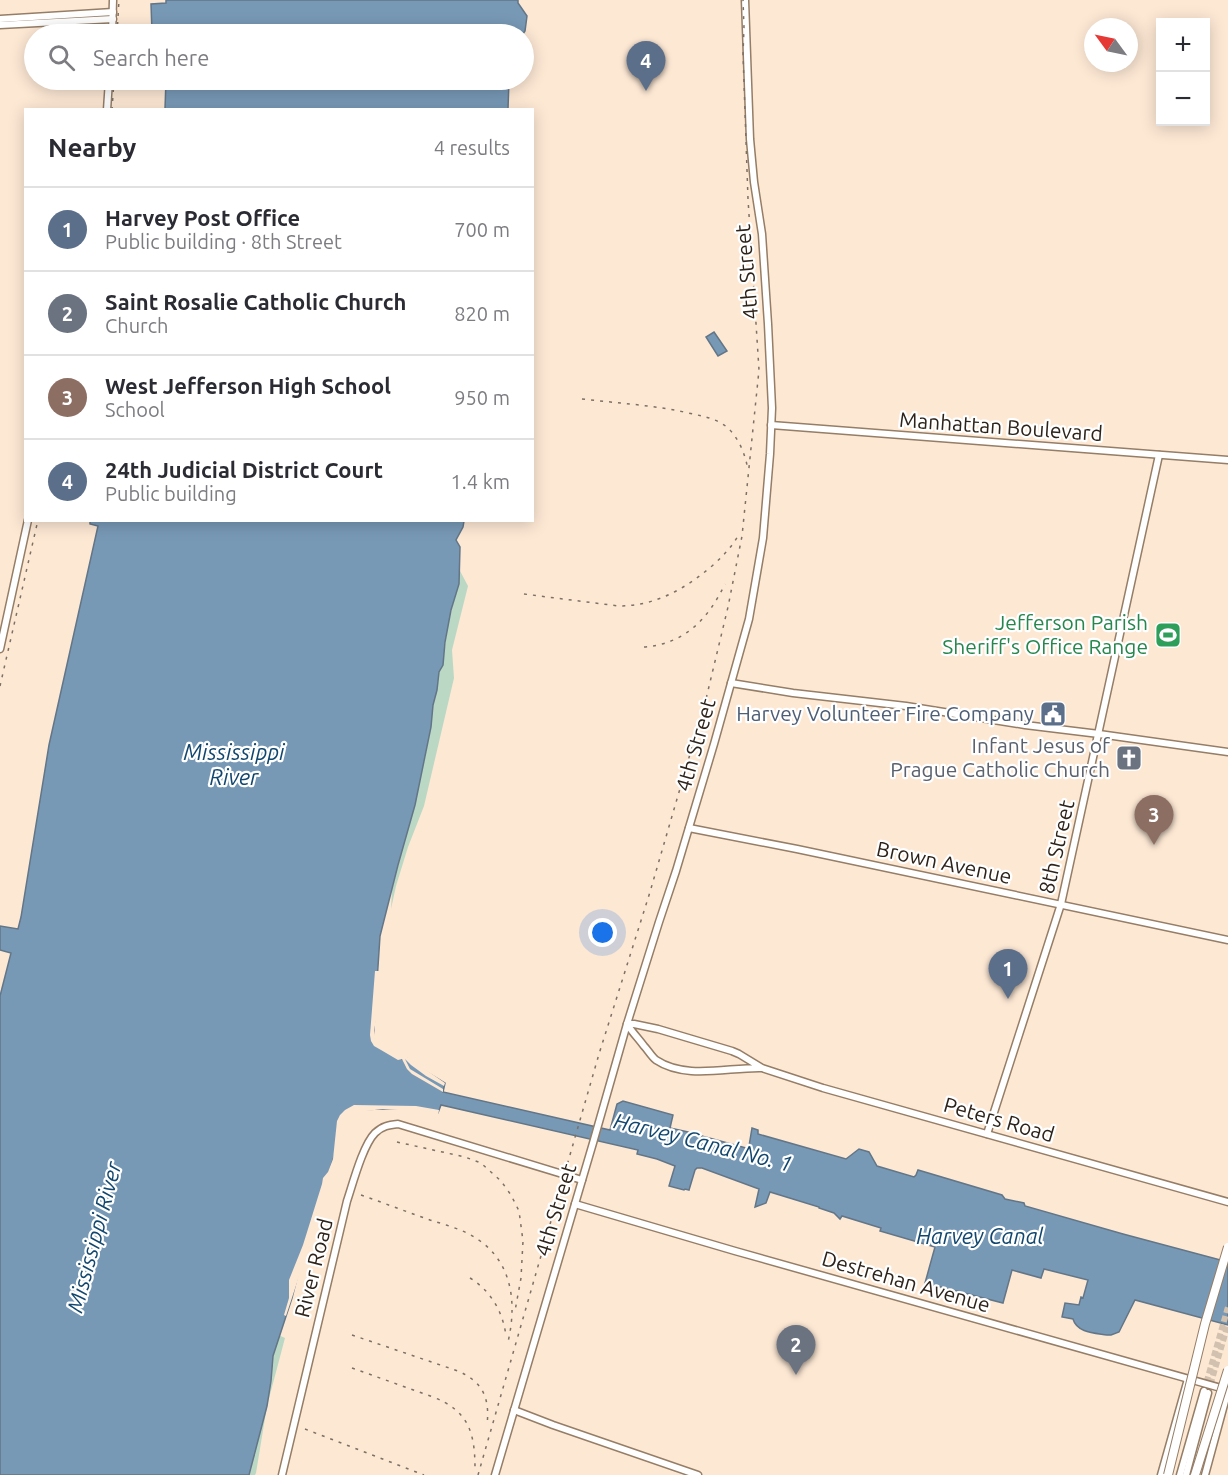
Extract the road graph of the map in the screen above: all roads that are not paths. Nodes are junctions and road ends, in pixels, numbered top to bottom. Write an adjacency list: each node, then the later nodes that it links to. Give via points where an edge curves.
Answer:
1 (113, 0): 3 (main road)
2 (745, 0): 10 (main road, 4th Street, via 750,139 762,234)
3 (113, 12): 4 (main road); 5 (main road)
4 (0, 19)
5 (113, 19): 6 (main road); 7 (main road)
6 (113, 24)
7 (0, 25)
8 (108, 90): 9 (main road)
9 (107, 108)
10 (771, 425): 11 (main road, Manhattan Boulevard); 15 (main road, 4th Street, via 763,538 749,619)
11 (1159, 455): 12 (main road, Manhattan Boulevard); 16 (main road, 8th Street)
12 (1228, 460)
13 (28, 522): 14 (main road)
14 (0, 649)
15 (731, 683): 16 (main road); 18 (main road, 4th Street)
16 (1099, 734): 17 (main road); 19 (main road, 8th Street)
17 (1228, 752)
18 (689, 828): 19 (main road, Brown Avenue); 21 (main road, 4th Street)
19 (1061, 904): 20 (main road, Brown Avenue); 23 (main road, 8th Street)
20 (1228, 940)
21 (627, 1023): 22 (main road, Peters Road, via 739,1053); 22 (main road, Peters Road, via 652,1056 678,1069); 24 (main road, 4th Street)
22 (762, 1068): 23 (main road, Peters Road)
23 (987, 1134): 25 (main road, Peters Road)
24 (582, 1180): 26 (main road, 4th Street); 32 (main road, River Road, via 398,1124 373,1134 347,1201)
25 (1228, 1202)
26 (575, 1204): 29 (main road, Destrehan Avenue); 31 (main road, 4th Street)
27 (1228, 1247): 36 (highway, bridge)
28 (1228, 1370): 39 (highway, bridge)
29 (1188, 1379): 30 (main road, Destrehan Avenue); 35 (main road)
30 (1228, 1390): 40 (main road)
31 (514, 1410): 33 (main road, 4th Street); 34 (main road)
32 (282, 1475)
33 (495, 1475)
34 (698, 1475)
35 (1161, 1475)
36 (1168, 1475)
37 (1180, 1475): 38 (main road, via 1206,1392)
38 (1186, 1475)
39 (1195, 1475)
40 (1205, 1475)

